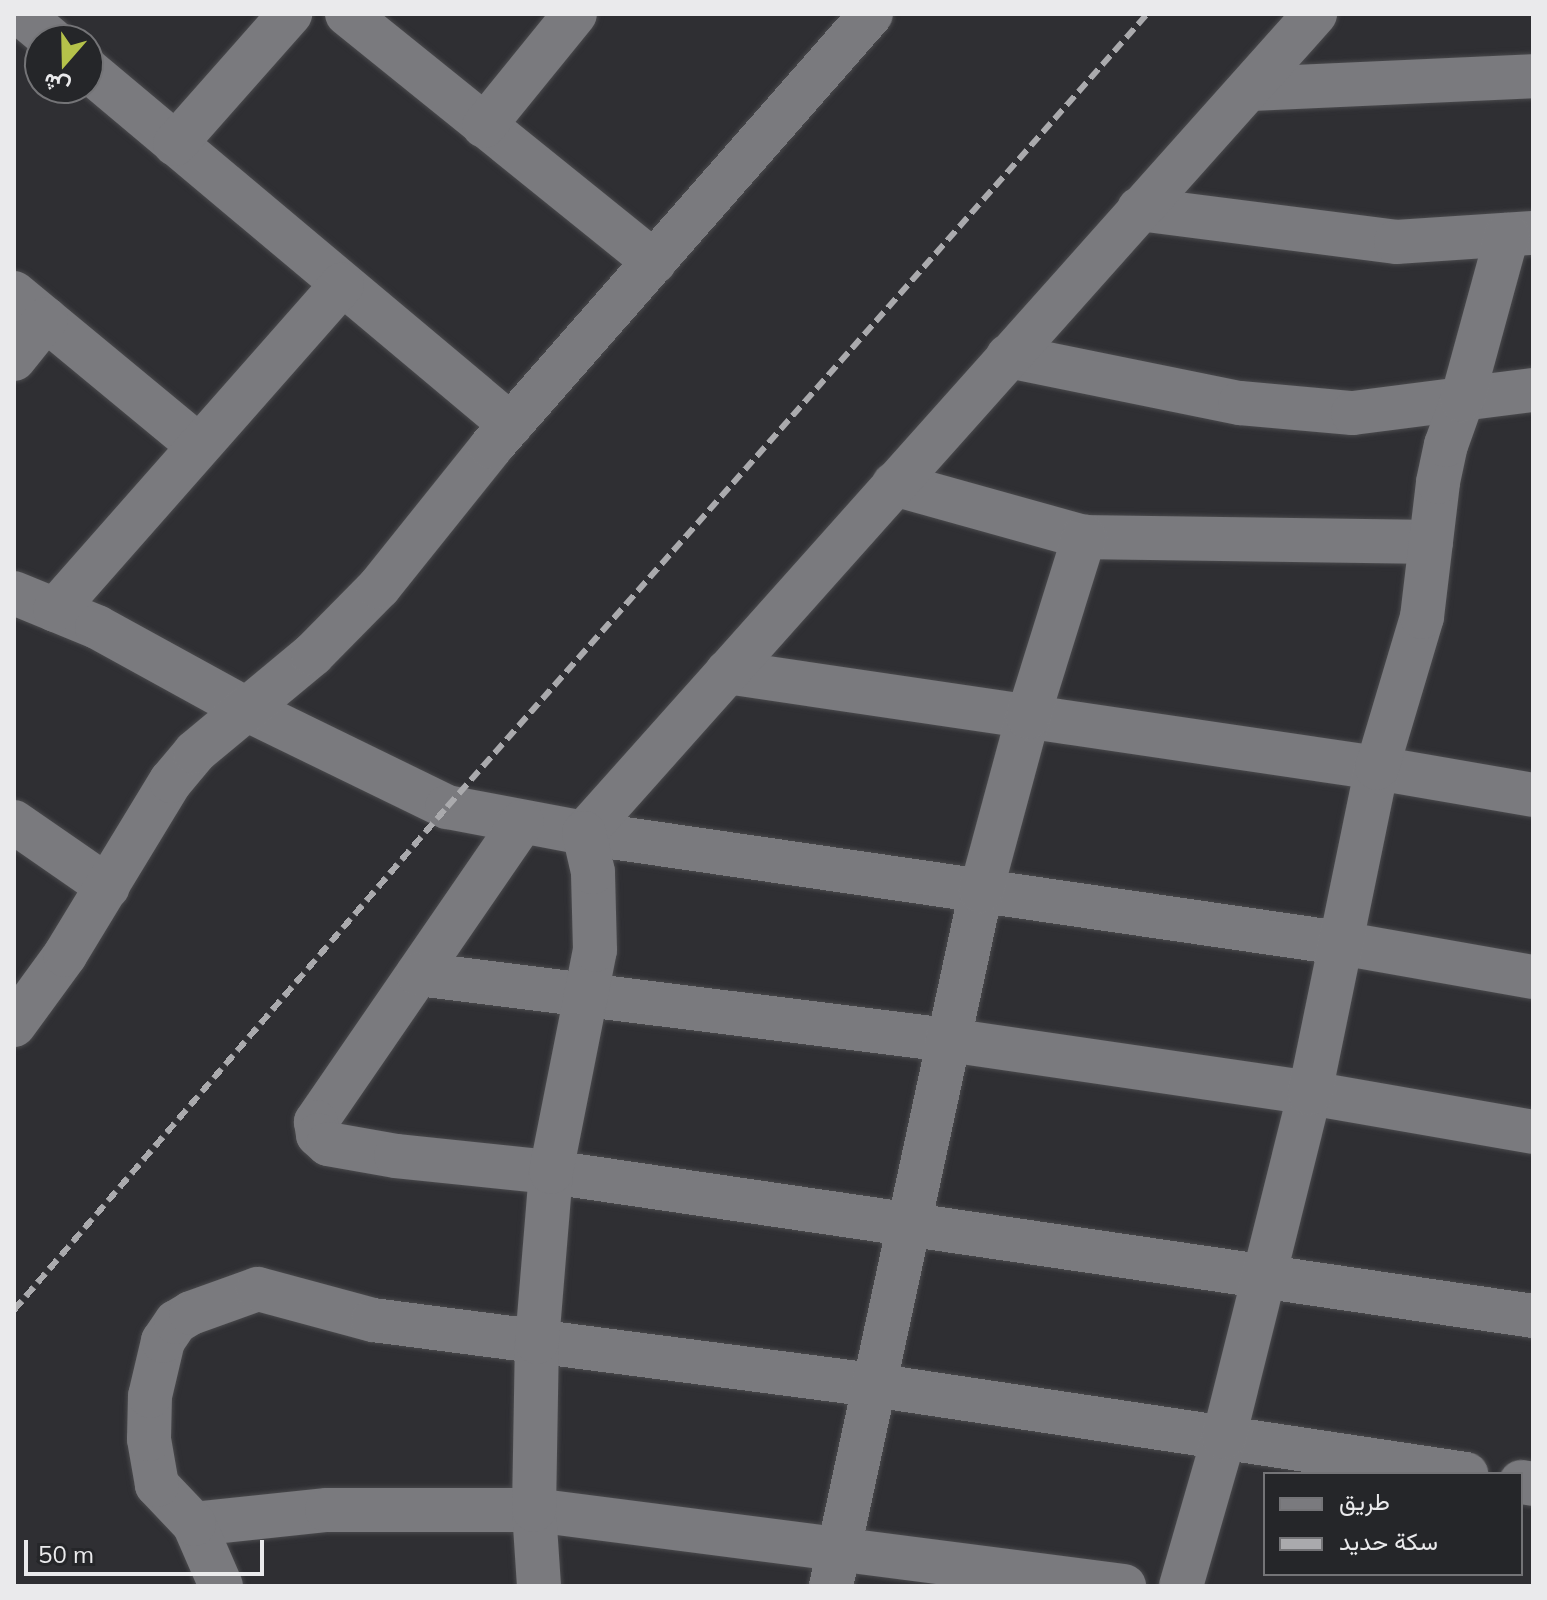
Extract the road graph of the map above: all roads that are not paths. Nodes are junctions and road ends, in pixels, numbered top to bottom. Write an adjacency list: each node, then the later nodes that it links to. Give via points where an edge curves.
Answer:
1 (290, 14): 10 (street)
2 (347, 14): 9 (street)
3 (575, 14): 9 (street)
4 (871, 14): 13 (street)
5 (1315, 14): 8 (street)
6 (1533, 76): 8 (street)
7 (104, 84): 10 (street)
8 (1251, 89): 11 (street)
9 (484, 126): 13 (street)
10 (175, 144): 14 (street)
11 (1139, 209): 12 (street, via 1396,242); 16 (street)
12 (1520, 234): 19 (street)
13 (654, 262): 20 (street)
14 (342, 284): 20 (street); 21 (street)
15 (30, 306): 17 (street); 21 (street)
16 (1008, 356): 19 (street, via 1254,405 1353,413); 22 (street)
17 (14, 359)
18 (1533, 390): 19 (street)
19 (1462, 400): 24 (street, via 1443,457)
20 (511, 425): 28 (street, via 379,587 313,654)
21 (199, 446): 26 (street)
22 (894, 484): 23 (street); 27 (street)
23 (1084, 537): 24 (street); 29 (street)
24 (1431, 542): 30 (street, via 1417,637)
25 (14, 593): 26 (street)
26 (55, 610): 28 (street, via 97,627)
27 (727, 672): 29 (street); 34 (street)
28 (246, 709): 33 (street, via 447,807); 35 (street, via 195,752 171,781)
29 (1028, 717): 30 (street); 36 (street)
30 (1377, 768): 31 (street); 37 (street)
31 (1533, 795)
32 (14, 822): 35 (street)
33 (522, 822): 34 (street); 38 (street)
34 (584, 833): 36 (street); 40 (street, via 593,872 595,950)
35 (108, 887): 41 (street)
36 (981, 891): 37 (street); 42 (street)
37 (1340, 943): 39 (street); 43 (street)
38 (418, 974): 40 (street); 45 (street, via 316,1122 318,1135 328,1144 396,1156)
39 (1533, 977)
40 (586, 996): 42 (street); 45 (street)
41 (14, 1025)
42 (948, 1040): 43 (street); 46 (street)
43 (1310, 1093): 44 (street); 47 (street)
44 (1533, 1132)
45 (551, 1172): 46 (street); 49 (street)
46 (908, 1224): 47 (street); 50 (street)
47 (1266, 1276): 48 (street); 51 (street)
48 (1533, 1316)
49 (537, 1342): 50 (street); 53 (street); 54 (street, via 373,1320 258,1289 191,1313 176,1322 163,1341 150,1396 149,1439 157,1485)
50 (873, 1385): 51 (street); 55 (street)
51 (1224, 1437): 52 (street); 59 (street)
52 (1453, 1472)
53 (534, 1510): 54 (street, via 327,1510); 55 (street); 57 (street)
54 (194, 1524): 56 (street)
55 (836, 1567): 58 (street)
56 (221, 1586)
57 (539, 1586)
58 (1124, 1586)
59 (1181, 1586)

